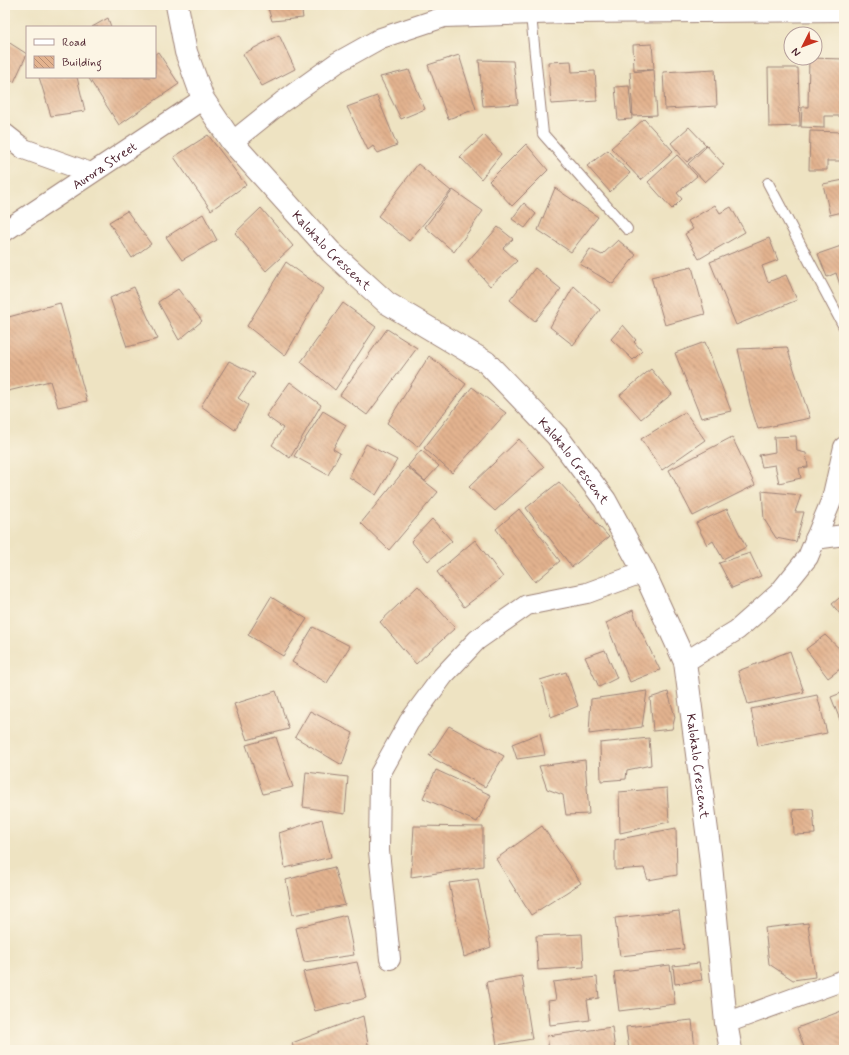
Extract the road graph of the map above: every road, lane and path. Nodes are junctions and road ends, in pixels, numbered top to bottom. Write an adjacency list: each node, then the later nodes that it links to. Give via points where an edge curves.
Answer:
1 (177, 5): 4 (street, Kalokalo Crescent, via 186,52)
2 (844, 11): 3 (street)
3 (531, 15): 6 (street, via 444,17 381,38 338,62); 9 (lane, via 543,134)
4 (203, 99): 6 (street, Kalokalo Crescent); 7 (street, Aurora Street)
5 (5, 134): 7 (street, via 24,149)
6 (232, 142): 15 (street, Kalokalo Crescent, via 331,252 387,303 486,362 557,436 605,500)
7 (92, 173): 10 (street, Aurora Street)
8 (768, 183): 11 (lane)
9 (627, 229)
10 (5, 231)
11 (844, 327)
12 (844, 448): 14 (street, via 832,499)
13 (844, 535): 14 (street)
14 (815, 540): 16 (street, via 808,557 779,592 737,630)
15 (644, 572): 16 (street, Kalokalo Crescent); 17 (street, via 587,593 527,605 477,640 444,676 409,722 380,774 379,851)
16 (685, 662): 19 (street, Kalokalo Crescent, via 710,854)
17 (390, 959)
18 (844, 980): 19 (street)
19 (726, 1023): 20 (street, Kalokalo Crescent)
20 (731, 1050)

